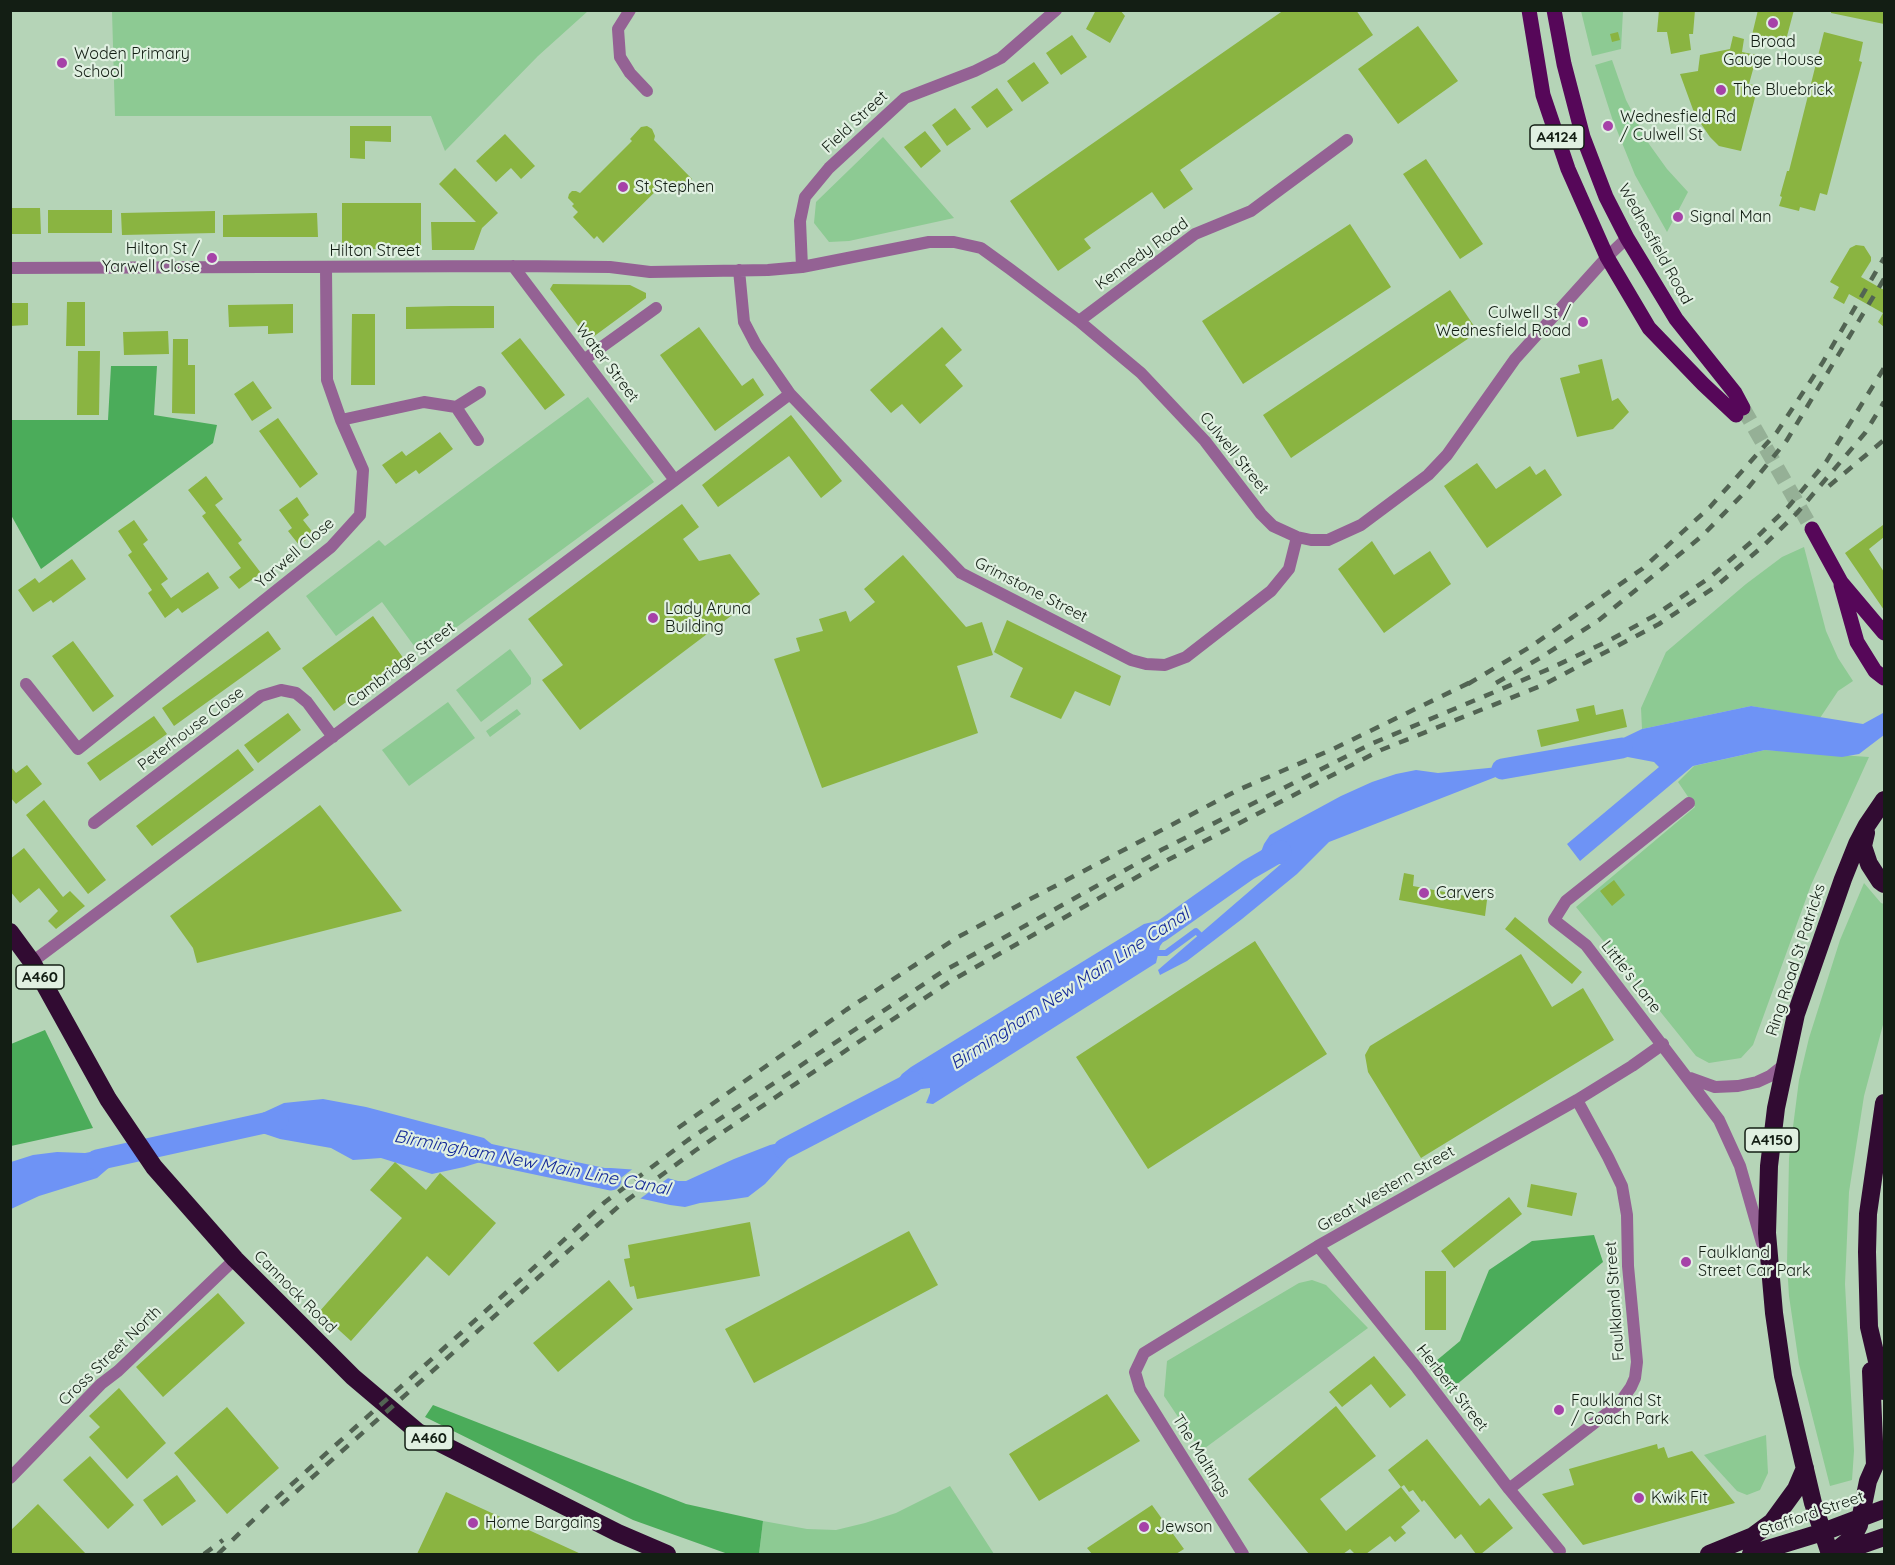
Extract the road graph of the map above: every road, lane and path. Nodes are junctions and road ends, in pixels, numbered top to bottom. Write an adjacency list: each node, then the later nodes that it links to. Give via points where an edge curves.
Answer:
1 (630, 10): 5 (street, via 618,29 620,57)
2 (1056, 10): 10 (street, Field Street, via 1001,58 905,98 829,168 805,197 800,221)
3 (1529, 10): 8 (main road, Wednesfield Road / A4124, via 1543,95 1568,169)
4 (1554, 10): 7 (main road, Wednesfield Road / A4124, via 1582,137)
5 (647, 92)
6 (1347, 140): 15 (street, Kennedy Road, via 1251,211 1195,234)
7 (1627, 238): 8 (street, Culwell Street); 8 (main road, Wednesfield Road / A4124, via 1676,319 1735,393 1739,411 1649,328)
8 (1607, 257): 24 (street, Culwell Street, via 1515,359 1447,455 1428,475 1362,525 1342,535 1328,540)
9 (513, 266): 12 (street, Hilton Street); 13 (street, Hilton Street, via 610,267 650,272); 16 (street, Water Street)
10 (802, 267): 13 (street, Culwell Street); 15 (street, Culwell Street, via 929,242 954,242 981,248)
11 (10, 268): 12 (street, Hilton Street)
12 (326, 268): 20 (street, Yarwell Close, via 327,380)
13 (739, 270): 18 (street, Grimstone Street, via 744,322)
14 (656, 308): 16 (street)
15 (1079, 321): 24 (street, Culwell Street, via 1149,381 1205,441 1273,526)
16 (585, 359): 22 (street, Water Street)
17 (480, 392): 19 (street)
18 (790, 394): 22 (street, Cambridge Street); 24 (street, Grimstone Street, via 961,573 1131,660 1165,665 1186,657 1271,591 1289,569)
19 (456, 407): 20 (street, via 424,402); 21 (street)
20 (340, 420): 28 (street, Yarwell Close, via 363,470 360,516 331,547 78,749)
21 (478, 440)
22 (674, 480): 29 (street, Cambridge Street)
23 (1812, 529): 25 (main road)
24 (1297, 537)
25 (1841, 582): 26 (main road); 27 (main road, via 1857,642 1875,672)
26 (1884, 633)
27 (1884, 678)
28 (26, 684)
29 (333, 737): 32 (street, Peterhouse Close, via 308,702 296,693 281,690 261,696); 36 (street, Cambridge Street)
30 (1884, 800): 33 (highway, Ring Road St Patricks / A4150)
31 (1689, 803): 37 (street, Little's Lane, via 1566,901 1554,920 1586,945)
32 (94, 823)
33 (1868, 825): 34 (highway, via 1863,846 1869,864); 38 (highway, Ring Road St Patricks / A4150, via 1843,879 1816,955)
34 (1884, 884)
35 (10, 932): 36 (highway, Cannock Road / A460)
36 (32, 962): 43 (highway, Cannock Road / A460, via 108,1099 154,1167)
37 (1663, 1044): 39 (street, Little's Lane); 40 (street, Great Western Street)
38 (1784, 1065): 39 (street, via 1770,1076 1738,1086 1714,1087); 44 (highway, Ring Road St Patricks / A4150, via 1769,1166)
39 (1689, 1078): 44 (street, Little's Lane, via 1719,1120 1737,1157)
40 (1577, 1100): 42 (street, Great Western Street); 50 (street, Faulkland Street, via 1622,1186 1637,1362 1635,1378 1619,1404)
41 (1884, 1103): 45 (highway, via 1868,1214)
42 (1318, 1246): 46 (street, Great Western Street, via 1144,1353); 50 (street, Herbert Street)
43 (235, 1259): 49 (street, Cross Street North, via 101,1384); 56 (highway, Cannock Road / A460, via 353,1377 418,1432)
44 (1769, 1270): 48 (highway, Ring Road St Patricks / A4150, via 1783,1376)
45 (1869, 1327): 47 (highway); 52 (highway, via 1875,1465 1868,1480)
46 (1136, 1372): 57 (street, The Maltings, via 1140,1389)
47 (1884, 1391)
48 (1805, 1468): 53 (highway, Ring Road St Patricks / A4150); 58 (highway, via 1796,1489 1772,1522 1753,1536)
49 (10, 1478)
50 (1509, 1489): 55 (street, Herbert Street)
51 (1884, 1509): 52 (highway, Stafford Street)
52 (1862, 1517): 53 (highway, Stafford Street); 60 (highway, via 1853,1537)
53 (1823, 1532): 59 (highway, Stafford Street); 60 (highway, A4150)
54 (1884, 1537): 60 (highway); 61 (highway)
55 (1560, 1551)
56 (667, 1554)
57 (1244, 1554)
58 (1709, 1554)
59 (1751, 1554)
60 (1832, 1554)
61 (1879, 1554)

